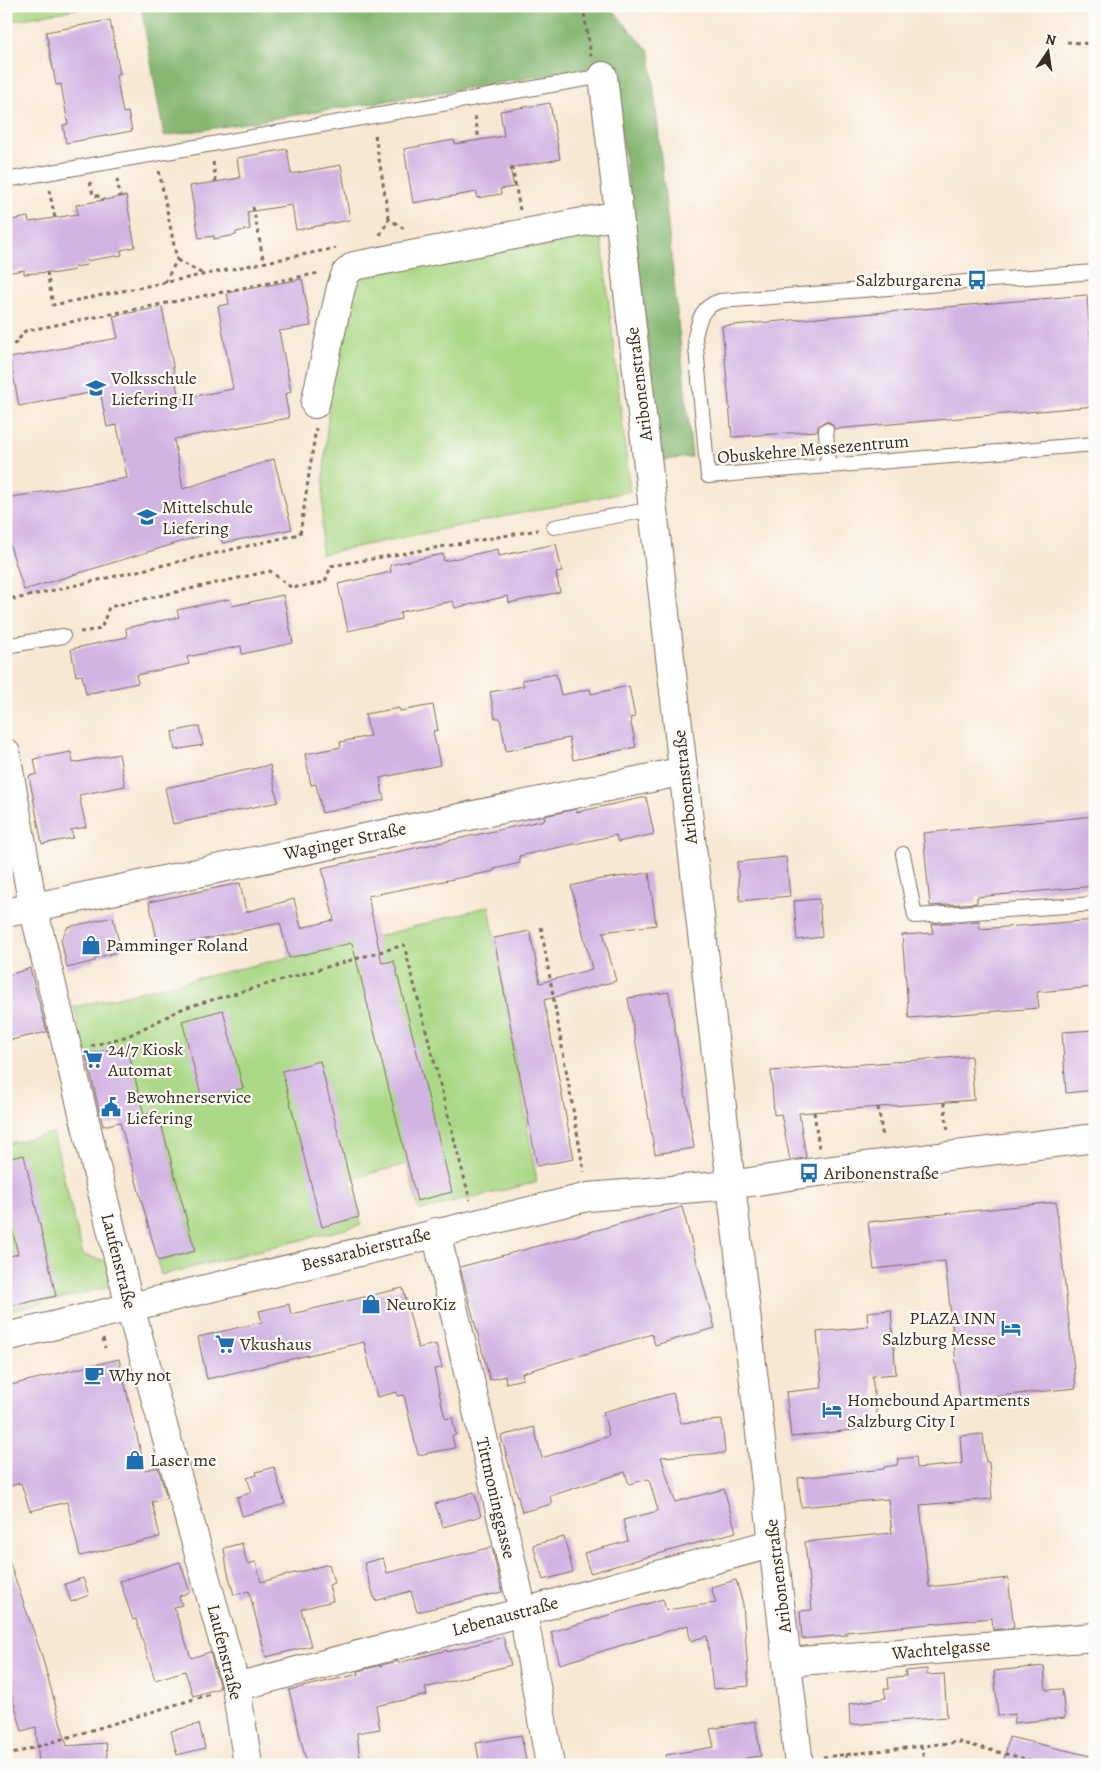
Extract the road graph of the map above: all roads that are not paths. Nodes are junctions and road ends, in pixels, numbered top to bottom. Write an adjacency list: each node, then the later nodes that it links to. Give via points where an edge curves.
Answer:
1 (603, 76): 2 (lane); 3 (street, Aribonenstraße)
2 (6, 180)
3 (619, 215): 5 (street, via 347,257); 9 (street, Aribonenstraße)
4 (1095, 272): 8 (lane, Obuskehre Messezentrum, via 720,300 704,308 694,337 708,476)
5 (315, 404)
6 (826, 430): 8 (lane)
7 (1095, 444): 8 (lane, Obuskehre Messezentrum)
8 (828, 466)
9 (653, 509): 10 (lane); 14 (street, Aribonenstraße)
10 (554, 527)
11 (62, 636): 12 (lane)
12 (6, 646)
13 (6, 753): 17 (street, Laufenstraße)
14 (684, 770): 17 (street, Waginger Straße); 20 (street, Aribonenstraße)
15 (903, 854): 16 (lane, via 914,916)
16 (1095, 904)
17 (33, 907): 18 (street, Waginger Straße); 22 (street, Laufenstraße)
18 (6, 913)
19 (1094, 1139): 20 (street, Bessarabierstraße)
20 (731, 1185): 21 (street, Bessarabierstraße, via 588,1197); 24 (street, Aribonenstraße)
21 (436, 1232): 22 (street, Bessarabierstraße); 25 (street, Tittmoninggasse)
22 (130, 1307): 23 (street, Bessarabierstraße); 28 (street, Laufenstraße)
23 (6, 1337)
24 (774, 1543): 25 (street, Lebenaustraße); 27 (street, Aribonenstraße)
25 (522, 1612): 28 (street, Lebenaustraße); 31 (street, Tittmoninggasse)
26 (1095, 1637): 27 (street, Wachtelgasse)
27 (788, 1662): 29 (street, Aribonenstraße)
28 (236, 1687): 30 (street, Laufenstraße)
29 (799, 1762)
30 (248, 1765)
31 (550, 1765)

